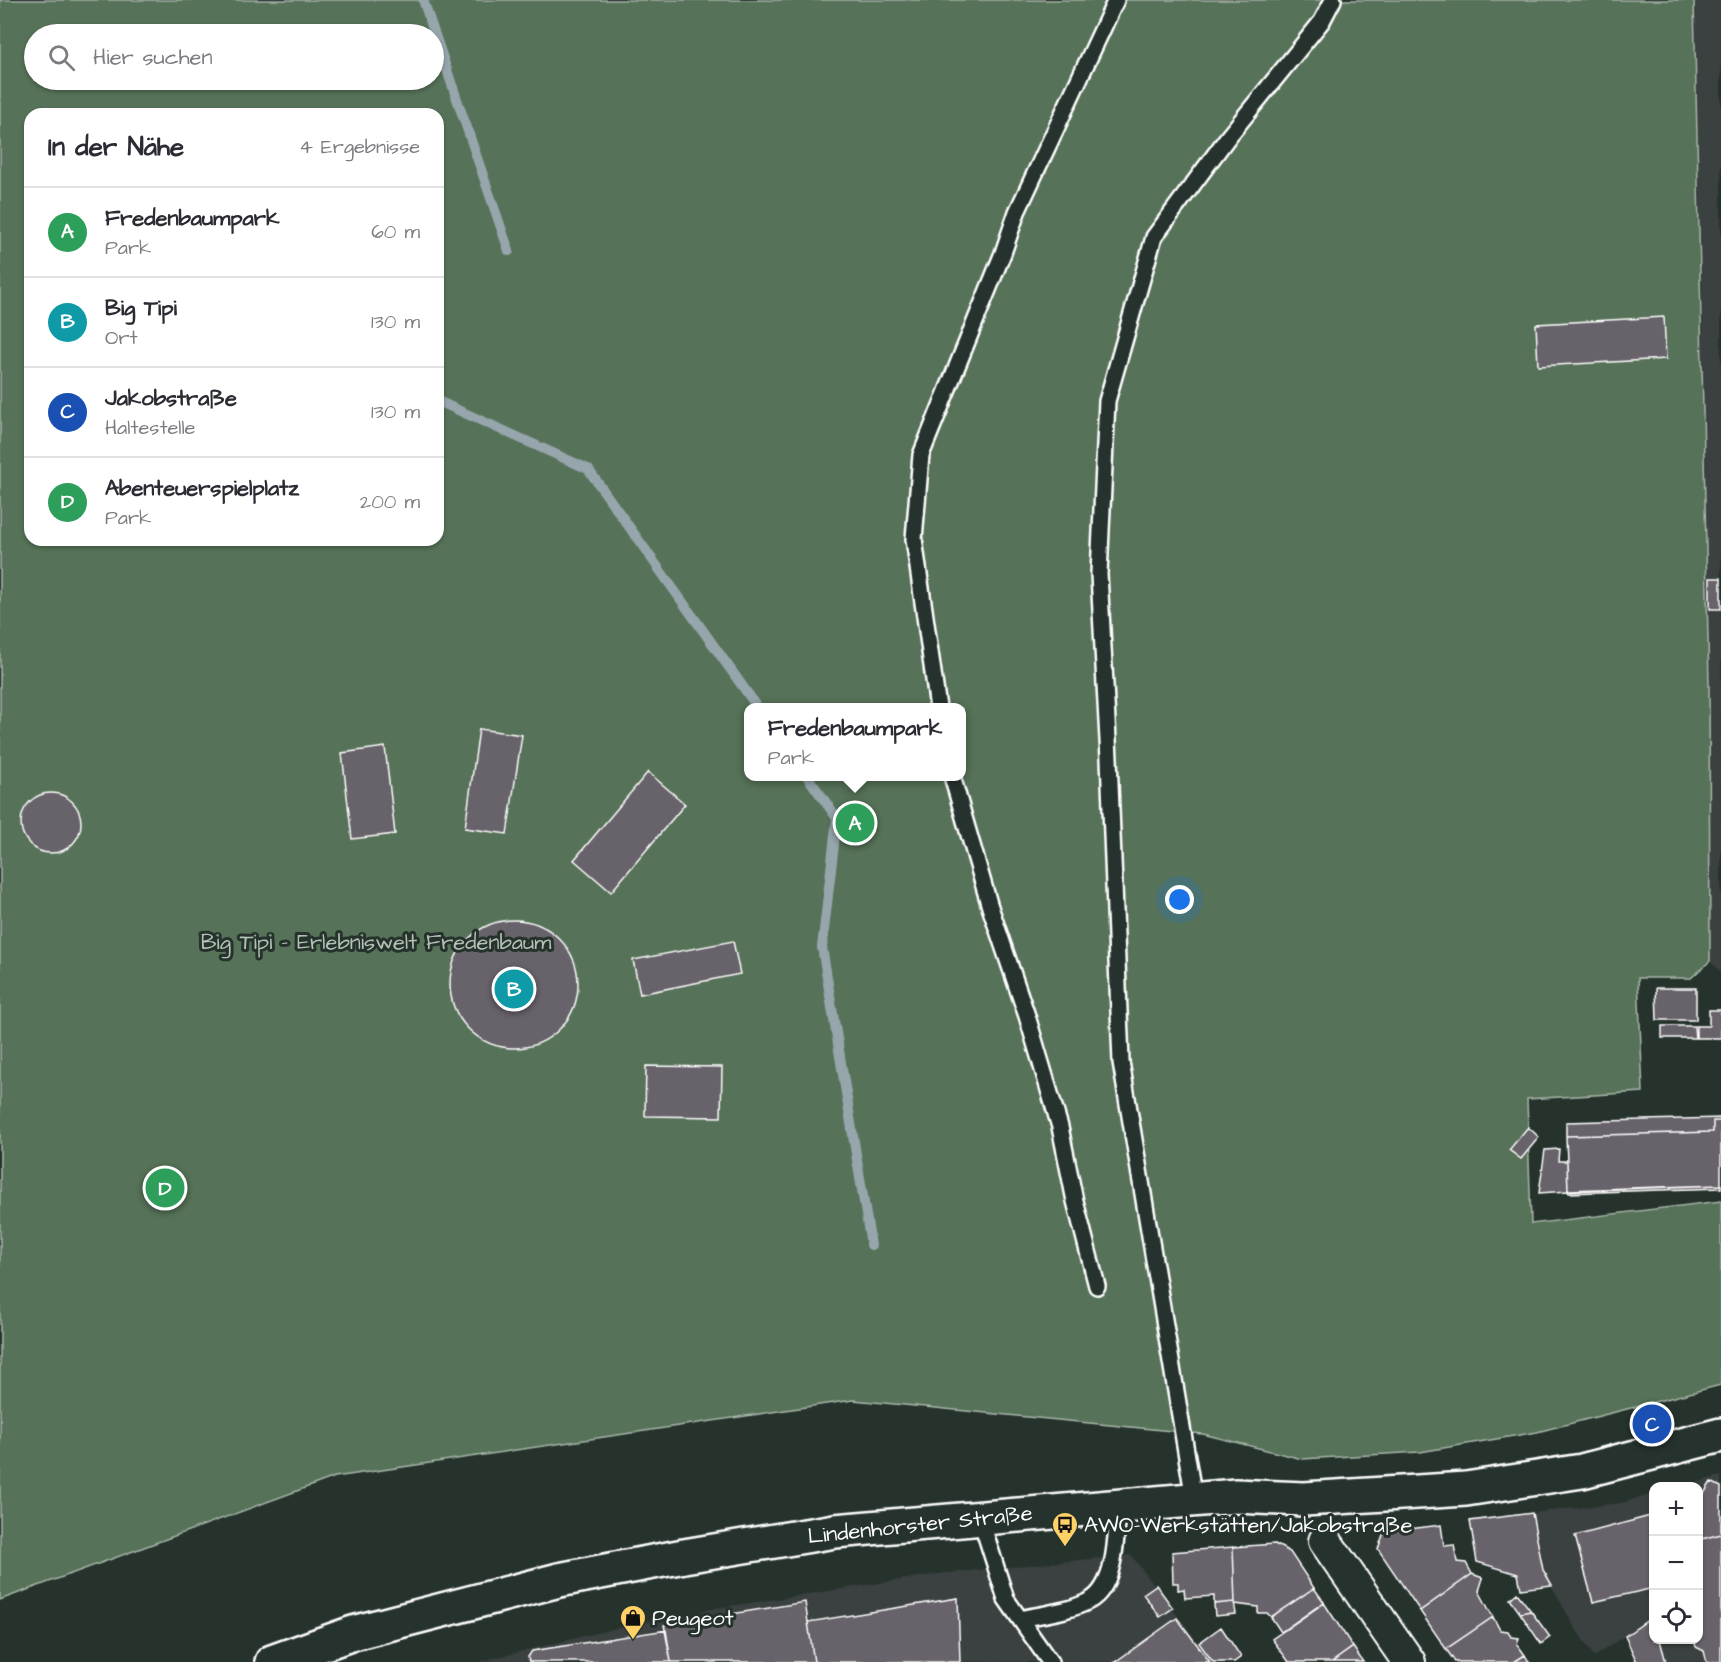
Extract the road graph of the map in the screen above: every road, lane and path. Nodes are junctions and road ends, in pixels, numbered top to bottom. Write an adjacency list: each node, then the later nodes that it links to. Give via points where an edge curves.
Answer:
1 (1116, 0): 3 (lane, via 1017,212 921,455 914,539)
2 (1333, 0): 7 (lane, via 1322,21 1154,237 1107,402 1099,574 1121,1062)
3 (937, 703)
4 (953, 781): 5 (lane, via 1060,1127)
5 (1097, 1286)
6 (1721, 1435): 7 (street, Lindenhorster Straße, via 1582,1471 1466,1489 1304,1499)
7 (1194, 1499): 8 (street, Lindenhorster Straße)
8 (1118, 1506): 9 (street, Lindenhorster Straße); 11 (lane, via 1112,1564 1105,1586 1091,1600 1076,1606)
9 (980, 1517): 11 (lane, via 1006,1599); 12 (street, Lindenhorster Straße, via 835,1531 560,1580 353,1633)
10 (1325, 1540): 14 (street)
11 (1020, 1619): 13 (lane)
12 (272, 1662)
13 (1050, 1662)
14 (1409, 1662)

